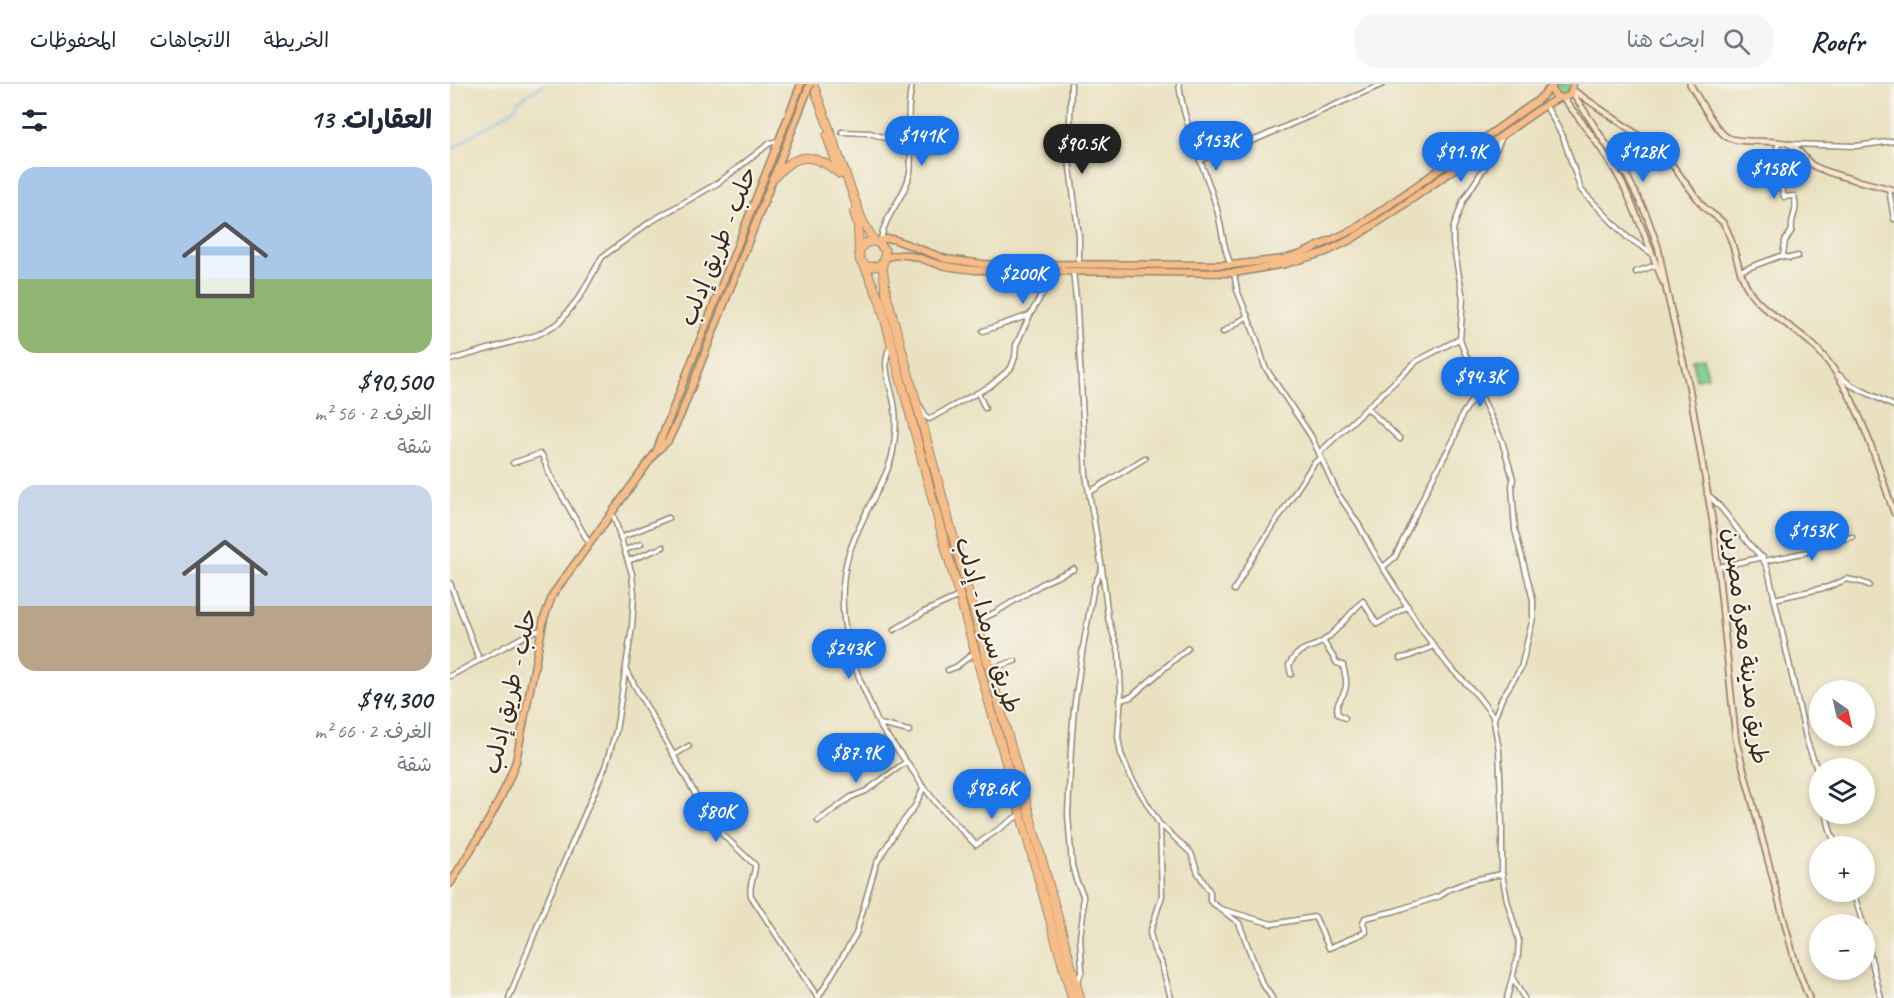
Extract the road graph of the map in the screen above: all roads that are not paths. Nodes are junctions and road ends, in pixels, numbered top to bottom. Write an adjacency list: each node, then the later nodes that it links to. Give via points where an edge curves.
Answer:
1 (806, 84): 14 (main road, حلب - طريق إدلب); 19 (highway); 20 (main road, حلب - طريق إدلب, bridge, via 805,97); 23 (highway, via 838,153 862,220)
2 (912, 84): 13 (street)
3 (1071, 84): 29 (street, via 1069,160)
4 (1179, 84): 18 (street, via 1186,121)
5 (1383, 84): 18 (street, via 1257,140)
6 (1690, 84): 16 (main road, via 1727,138)
7 (1551, 85): 9 (main road, via 1553,93); 31 (main road, via 1537,101 1355,230 1301,254)
8 (1574, 87): 9 (main road, via 1569,96); 36 (main road, via 1667,158 1709,213 1722,222); 39 (main road, طريق مدينة معرة مصرين, via 1646,214 1658,247)
9 (1561, 98): 10 (main road); 25 (main road, طريق مدينة معرة مصرين, via 1575,111 1621,181)
10 (1545, 105): 12 (main road); 25 (street, via 1563,137 1581,190 1627,237)
11 (842, 132): 13 (street, via 870,133 891,140)
12 (1504, 133): 38 (main road, via 1352,239 1326,252 1285,264); 44 (street, via 1463,201 1453,229 1463,298)
13 (909, 136): 23 (street, via 909,176)
14 (778, 141): 20 (main road, حلب - طريق إدلب); 46 (street, via 602,257 581,296 559,323 537,335)
15 (1894, 141): 17 (street, via 1856,146)
16 (1779, 142): 17 (main road); 26 (street, via 1774,158 1784,197 1794,196 1797,206)
17 (1790, 144): 21 (main road, via 1818,168)
18 (1200, 159): 31 (street, via 1221,220)
19 (841, 174): 20 (highway, via 819,159 805,157); 24 (highway, via 858,225)
20 (769, 178): 55 (main road, حلب - طريق إدلب); 55 (main road, حلب - طريق إدلب, via 681,414 668,441)
21 (1891, 189): 22 (street)
22 (1894, 219)
23 (877, 241): 24 (highway, via 865,243); 28 (highway, via 884,248); 33 (main road, via 893,239 951,260)
24 (859, 251): 30 (highway)
25 (1650, 252): 32 (main road, طريق مدينة معرة مصرين)
26 (1783, 255): 27 (street); 36 (street)
27 (1798, 256)
28 (884, 261): 30 (highway, via 873,268); 33 (main road, via 907,254 961,268); 50 (highway, طريق سرمدا - إدلب, via 886,292)
29 (1079, 264): 31 (main road); 33 (main road)
30 (864, 265): 45 (highway, طريق سرمدا - إدلب, via 877,291)
31 (1231, 265)
32 (1656, 265): 37 (street); 39 (main road, طريق مدينة معرة مصرين)
33 (1029, 267): 34 (main road)
34 (1055, 270): 35 (main road); 40 (street)
35 (1073, 271): 38 (main road); 59 (street, via 1083,445)
36 (1740, 271): 47 (main road, via 1751,293 1764,307 1814,346)
37 (1636, 272)
38 (1234, 273): 41 (street)
39 (1667, 293): 60 (main road, طريق مدينة معرة مصرين, via 1689,386)
40 (1030, 315): 42 (street); 49 (street, via 1016,345 1011,368)
41 (1248, 316): 43 (street); 56 (street, via 1265,367)
42 (983, 331)
43 (1223, 332)
44 (1460, 339): 48 (street); 53 (street, via 1417,361)
45 (891, 344): 79 (highway, طريق سرمدا - إدلب); 100 (street, via 885,369 895,410 893,454 847,560 843,594 843,622 850,649)
46 (450, 360)
47 (1836, 372): 51 (street, via 1851,385); 61 (main road, via 1862,425)
48 (1479, 389): 72 (street, via 1462,415 1395,557); 99 (street, via 1502,441 1513,479 1515,530 1533,600 1533,618 1521,668 1502,698)
49 (978, 393): 50 (street, via 929,419); 52 (street)
50 (915, 402): 82 (highway, طريق سرمدا - إدلب)
51 (1894, 406)
52 (985, 408)
53 (1367, 408): 54 (street); 56 (street)
54 (1400, 439)
55 (656, 452): 62 (main road, حلب - طريق إدلب)
56 (1320, 456): 72 (street, via 1338,494); 78 (street)
57 (1145, 458): 59 (street)
58 (513, 463): 66 (street, via 542,455)
59 (1090, 492): 74 (street)
60 (1706, 494): 70 (street, via 1719,504); 73 (main road, طريق مدينة معرة مصرين)
61 (1894, 513)
62 (611, 514): 65 (street); 66 (main road, حلب - طريق إدلب)
63 (668, 518): 65 (street)
64 (1852, 537): 70 (street, via 1807,552)
65 (621, 538): 69 (street)
66 (589, 544): 84 (main road, حلب - طريق إدلب, via 553,594)
67 (640, 544): 69 (street)
68 (663, 547): 71 (street)
69 (625, 550): 71 (street)
70 (1764, 559): 73 (street); 80 (street)
71 (628, 561): 93 (street, via 634,593)
72 (1383, 567): 81 (street)
73 (1719, 567): 124 (main road, طريق مدينة معرة مصرين, via 1736,741 1796,965)
74 (1102, 568): 97 (street, via 1108,618 1119,652); 116 (street, via 1094,586 1085,636 1072,738 1068,815 1072,865 1083,894 1082,970)
75 (1074, 569): 82 (street)
76 (450, 583): 90 (street, via 478,659)
77 (1869, 585): 80 (street, via 1847,579)
78 (1234, 590)
79 (960, 596): 83 (street); 88 (highway, طريق سرمدا - إدلب)
80 (1774, 599): 104 (street)
81 (1408, 606): 85 (street, via 1377,624 1363,601); 86 (street)
82 (975, 622): 92 (highway, طريق سرمدا - إدلب)
83 (894, 630)
84 (542, 631): 90 (street, via 534,631); 111 (main road, حلب - طريق إدلب, via 510,779)
85 (1323, 641): 95 (street, via 1295,655 1289,665); 98 (street, via 1337,663 1343,665 1345,693 1336,708)
86 (1434, 646): 89 (street); 99 (street)
87 (1188, 648): 97 (street, via 1131,697)
88 (976, 652): 94 (street); 107 (highway, طريق سرمدا - إدلب)
89 (1400, 658)
90 (482, 660): 96 (street)
91 (1015, 661): 92 (street)
92 (989, 669): 112 (highway, طريق سرمدا - إدلب)
93 (626, 670): 103 (street); 117 (street, via 616,731 605,767)
94 (948, 670)
95 (1291, 674)
96 (450, 676)
97 (1120, 700): 109 (street, via 1121,754)
98 (1345, 717)
99 (1494, 720): 110 (street, via 1499,750)
100 (879, 724): 101 (street); 105 (street)
101 (909, 731)
102 (689, 746): 103 (street)
103 (674, 755): 106 (street, via 723,835 755,865 749,888 752,896 818,998 856,934 876,864 915,806 923,791)
104 (1813, 758)
105 (906, 762): 106 (street); 108 (street)
106 (922, 784): 107 (street, via 976,845)
107 (1021, 813): 112 (highway, طريق سرمدا - إدلب)
108 (818, 821)
109 (1160, 825): 113 (street, via 1191,853 1210,892 1210,901); 120 (street, via 1162,896 1150,933)
110 (1502, 874): 113 (street, via 1473,880 1440,896 1365,918 1366,932 1329,948 1315,916 1272,924); 115 (street, via 1519,941)
111 (450, 884)
112 (1048, 894): 116 (highway, طريق سرمدا - إدلب); 118 (highway, طريق سرمدا - إدلب)
113 (1221, 909): 121 (street, via 1239,923 1261,981)
114 (1875, 974): 125 (street)
115 (1512, 978): 122 (street); 123 (street)
116 (1077, 985): 119 (highway, طريق سرمدا - إدلب)
117 (509, 998)
118 (1072, 998)
119 (1080, 998)
120 (1171, 998)
121 (1272, 998)
122 (1507, 998)
123 (1524, 998)
124 (1809, 998)
125 (1881, 998)

